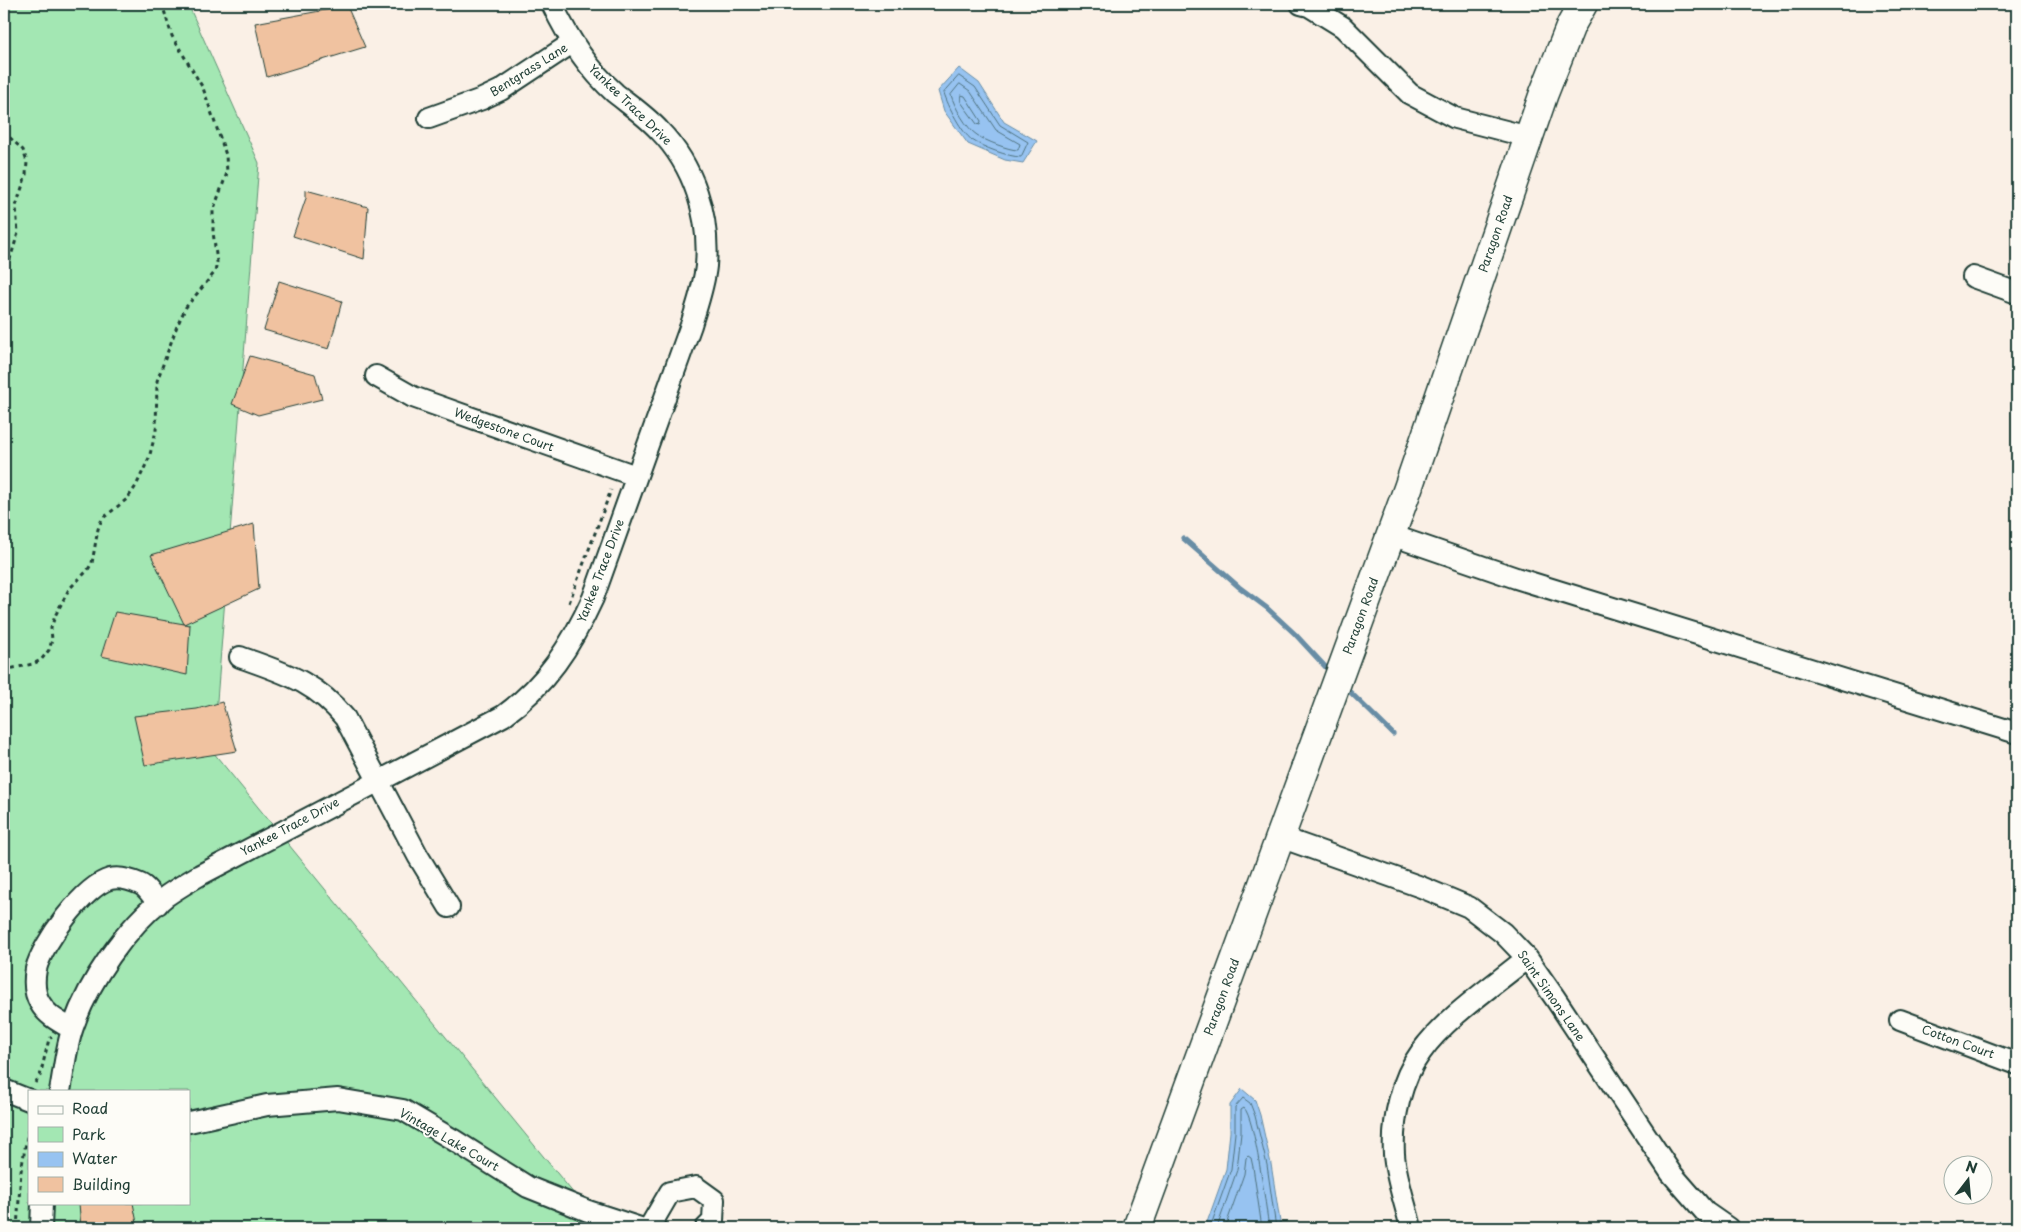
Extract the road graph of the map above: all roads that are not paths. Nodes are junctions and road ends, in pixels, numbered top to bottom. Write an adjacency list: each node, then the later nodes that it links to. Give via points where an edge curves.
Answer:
1 (552, 4): 4 (street, Yankee Trace Drive)
2 (1301, 4): 6 (street, via 1344,28 1410,94 1455,118)
3 (1582, 4): 6 (street, Paragon Road, via 1548,82)
4 (572, 43): 5 (street, Bentgrass Lane, via 501,90); 10 (street, Yankee Trace Drive, via 598,76 659,129 674,148 698,191 703,211 707,244 703,283 691,324)
5 (429, 118)
6 (1529, 137): 11 (street, Paragon Road)
7 (1973, 277): 8 (street)
8 (2017, 293)
9 (376, 376): 10 (street, Wedgestone Court, via 413,397)
10 (627, 473): 14 (street, Yankee Trace Drive, via 593,598 570,646 537,688 503,716)
11 (1391, 534): 13 (street, via 1516,578); 15 (street, Paragon Road)
12 (240, 657): 14 (street, via 296,678 333,703 345,718)
13 (2017, 733)
14 (379, 781): 16 (street, Yankee Trace Drive, via 200,875); 17 (street)
15 (1280, 837): 18 (street, Saint Simons Lane, via 1469,907 1503,933); 31 (street, Paragon Road)
16 (158, 904): 20 (street, Yankee Trace Drive, via 133,928); 20 (street, via 142,885 127,879 110,879 96,885 81,898 55,931 36,967 36,991 45,1011)
17 (449, 907)
18 (1526, 958): 32 (street, via 1448,1023 1421,1052 1402,1087 1394,1154); 33 (street, Saint Simons Lane, via 1671,1174 1705,1212)
19 (1900, 1020): 21 (street, Cotton Court)
20 (65, 1024): 23 (street, Yankee Trace Drive)
21 (2017, 1064)
22 (4, 1090): 24 (street)
23 (60, 1090)
24 (28, 1100)
25 (190, 1122): 28 (street, Vintage Lake Court, via 267,1105 338,1099 403,1110 528,1187)
26 (42, 1204): 27 (street)
27 (41, 1228)
28 (640, 1228)
29 (650, 1228): 30 (street, via 670,1192 696,1187 714,1200 713,1221)
30 (706, 1228)
31 (1137, 1228)
32 (1411, 1228)
33 (1728, 1228)

